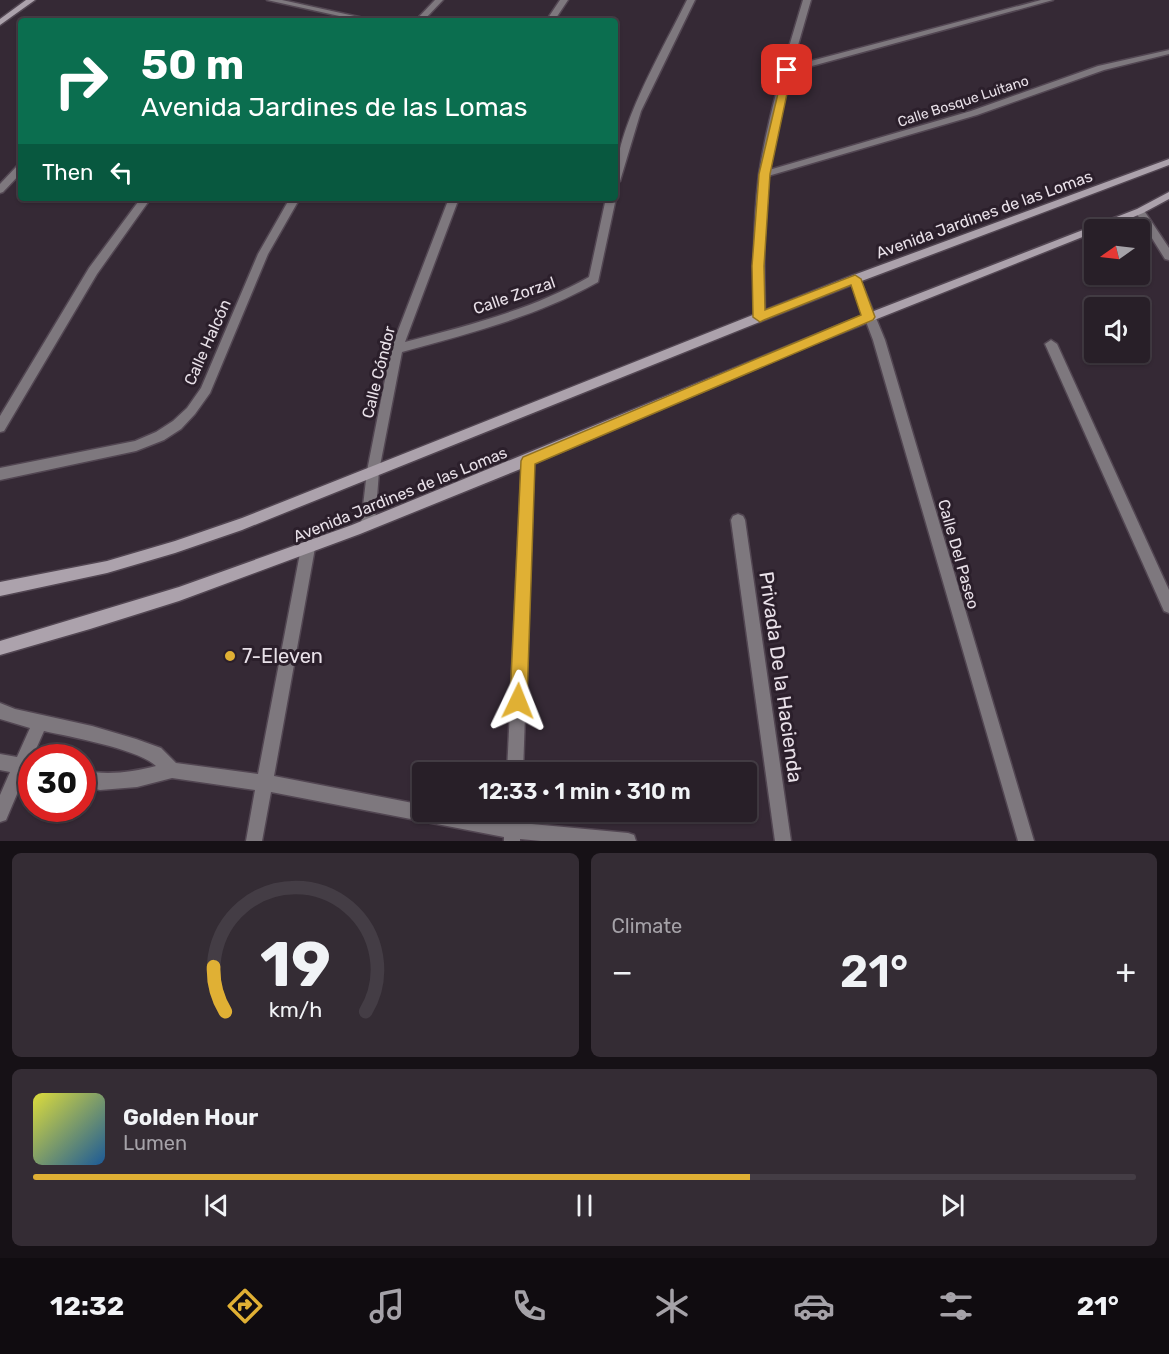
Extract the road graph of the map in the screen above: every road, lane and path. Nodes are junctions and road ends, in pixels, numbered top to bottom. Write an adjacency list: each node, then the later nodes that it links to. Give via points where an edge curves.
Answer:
1 (31, 0): 13 (street)
2 (271, 0): 9 (street)
3 (321, 0): 9 (street)
4 (439, 0): 11 (street)
5 (564, 0): 12 (street)
6 (691, 0): 18 (street, via 637,111)
7 (807, 0): 15 (street)
8 (1050, 0): 15 (street)
9 (313, 7): 10 (street)
10 (360, 18)
11 (421, 18)
12 (552, 18)
13 (0, 23)
14 (1169, 52): 19 (street, Calle Bosque Luitano, via 1101,68 963,116)
15 (787, 70): 19 (street)
16 (1169, 162): 28 (street, Avenida Jardines de las Lomas)
17 (18, 170): 20 (street)
18 (618, 171)
19 (765, 174): 29 (street, via 758,266)
20 (0, 190)
21 (1169, 195): 26 (street, Avenida Jardines de las Lomas)
22 (144, 201): 33 (street, via 93,271)
23 (293, 201): 36 (street, Calle Halcón, via 263,254 206,390 177,425 136,446)
24 (453, 201): 32 (street, Calle Cóndor)
25 (610, 201): 32 (street, Calle Zorzal, via 594,279 530,310)
26 (1140, 211): 27 (street); 30 (street, Avenida Jardines de las Lomas)
27 (1169, 256)
28 (855, 279): 29 (street, Avenida Jardines de las Lomas); 30 (street, Calle Del Paseo)
29 (760, 317): 35 (street, Avenida Jardines de las Lomas)
30 (868, 317): 34 (street, Avenida Jardines de las Lomas); 58 (street, Calle Del Paseo, via 879,340)
31 (1051, 344): 41 (street)
32 (397, 349): 35 (street, Calle Cóndor)
33 (0, 426)
34 (528, 461): 38 (street, Avenida Jardines de las Lomas); 47 (street)
35 (373, 471): 38 (street, Calle Cóndor); 40 (street, Avenida Jardines de las Lomas, via 215,534 106,568)
36 (0, 474)
37 (738, 520): 57 (street, Privada De la Hacienda)
38 (368, 524): 39 (street, Avenida Jardines de las Lomas)
39 (308, 548): 42 (street, Avenida Jardines de las Lomas, via 135,609); 52 (street)
40 (0, 589)
41 (1169, 606)
42 (0, 648)
43 (0, 711): 44 (street)
44 (40, 723): 45 (street); 49 (street, via 145,750)
45 (33, 744)
46 (0, 762): 48 (street)
47 (515, 762)
48 (18, 766)
49 (172, 770): 51 (street, via 137,779); 52 (street)
50 (18, 780): 53 (street)
51 (96, 781)
52 (266, 783): 54 (street); 55 (street)
53 (0, 814)
54 (513, 836): 56 (street)
55 (254, 841)
56 (628, 841)
57 (783, 841)
58 (1026, 841)

